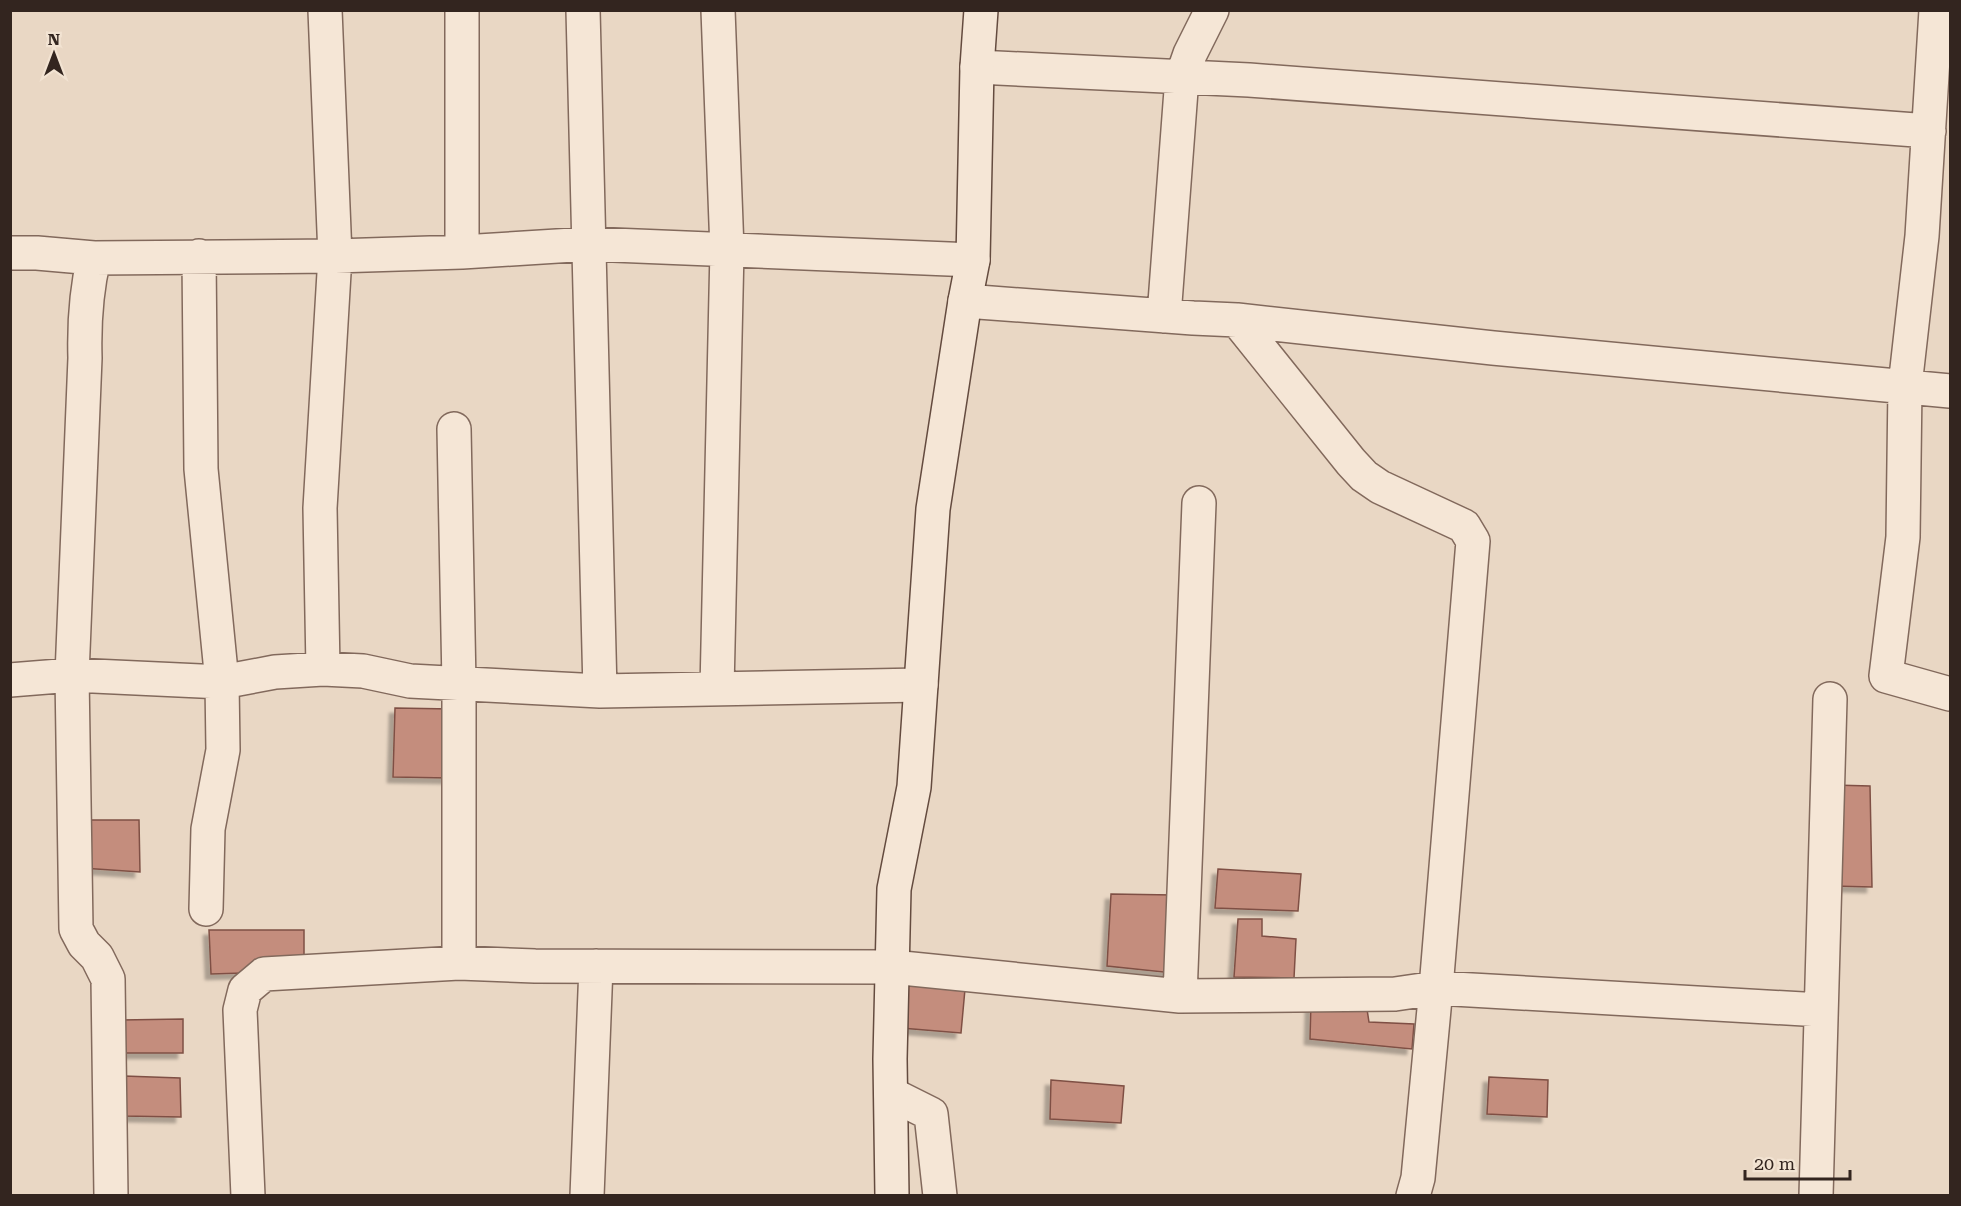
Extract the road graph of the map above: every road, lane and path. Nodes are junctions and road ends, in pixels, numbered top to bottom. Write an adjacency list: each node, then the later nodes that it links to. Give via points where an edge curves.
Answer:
1 (325, 10): 16 (street)
2 (462, 10): 13 (street)
3 (583, 10): 11 (street)
4 (718, 10): 12 (street)
5 (981, 10): 8 (street)
6 (1212, 10): 9 (street)
7 (1936, 10): 10 (street)
8 (977, 67): 9 (street); 18 (street)
9 (1182, 77): 10 (street); 20 (street)
10 (1929, 131): 22 (street)
11 (589, 244): 12 (street); 13 (street); 33 (street)
12 (727, 250): 18 (street); 32 (street)
13 (462, 252): 16 (street)
14 (10, 253): 17 (street)
15 (200, 256): 16 (street); 17 (street); 29 (street, via 201,469)
16 (335, 256): 26 (street, via 320,508)
17 (94, 258): 27 (street, via 84,321)
18 (974, 260): 19 (street)
19 (965, 301): 20 (street); 31 (street, via 933,509)
20 (1164, 316): 21 (street)
21 (1237, 320): 22 (street); 40 (street, via 1364,476 1464,526 1473,541)
22 (1905, 386): 23 (street); 34 (street, via 1903,537 1886,676)
23 (1950, 391)
24 (454, 429): 30 (street)
25 (1199, 503): 41 (street)
26 (323, 669): 29 (street, via 275,672); 30 (street)
27 (72, 675): 28 (street); 29 (street); 44 (street, via 76,929 108,979)
28 (10, 681)
29 (222, 682): 36 (street, via 223,750 208,829)
30 (459, 684): 33 (street); 37 (street)
31 (921, 685): 32 (street); 39 (street, via 914,787 894,889)
32 (717, 689): 33 (street)
33 (600, 691)
34 (1950, 694)
35 (1830, 699): 42 (street)
36 (206, 909)
37 (459, 963): 38 (street); 45 (street, via 264,974 245,990 240,1010)
38 (596, 966): 39 (street); 46 (street)
39 (892, 967): 41 (street); 43 (street)
40 (1436, 988): 41 (street, via 1395,994); 42 (street); 49 (street)
41 (1180, 996)
42 (1821, 1010): 50 (street)
43 (891, 1094): 47 (street); 48 (street, via 931,1114)
44 (111, 1196)
45 (248, 1196)
46 (587, 1196)
47 (892, 1196)
48 (940, 1196)
49 (1413, 1196)
50 (1816, 1196)

